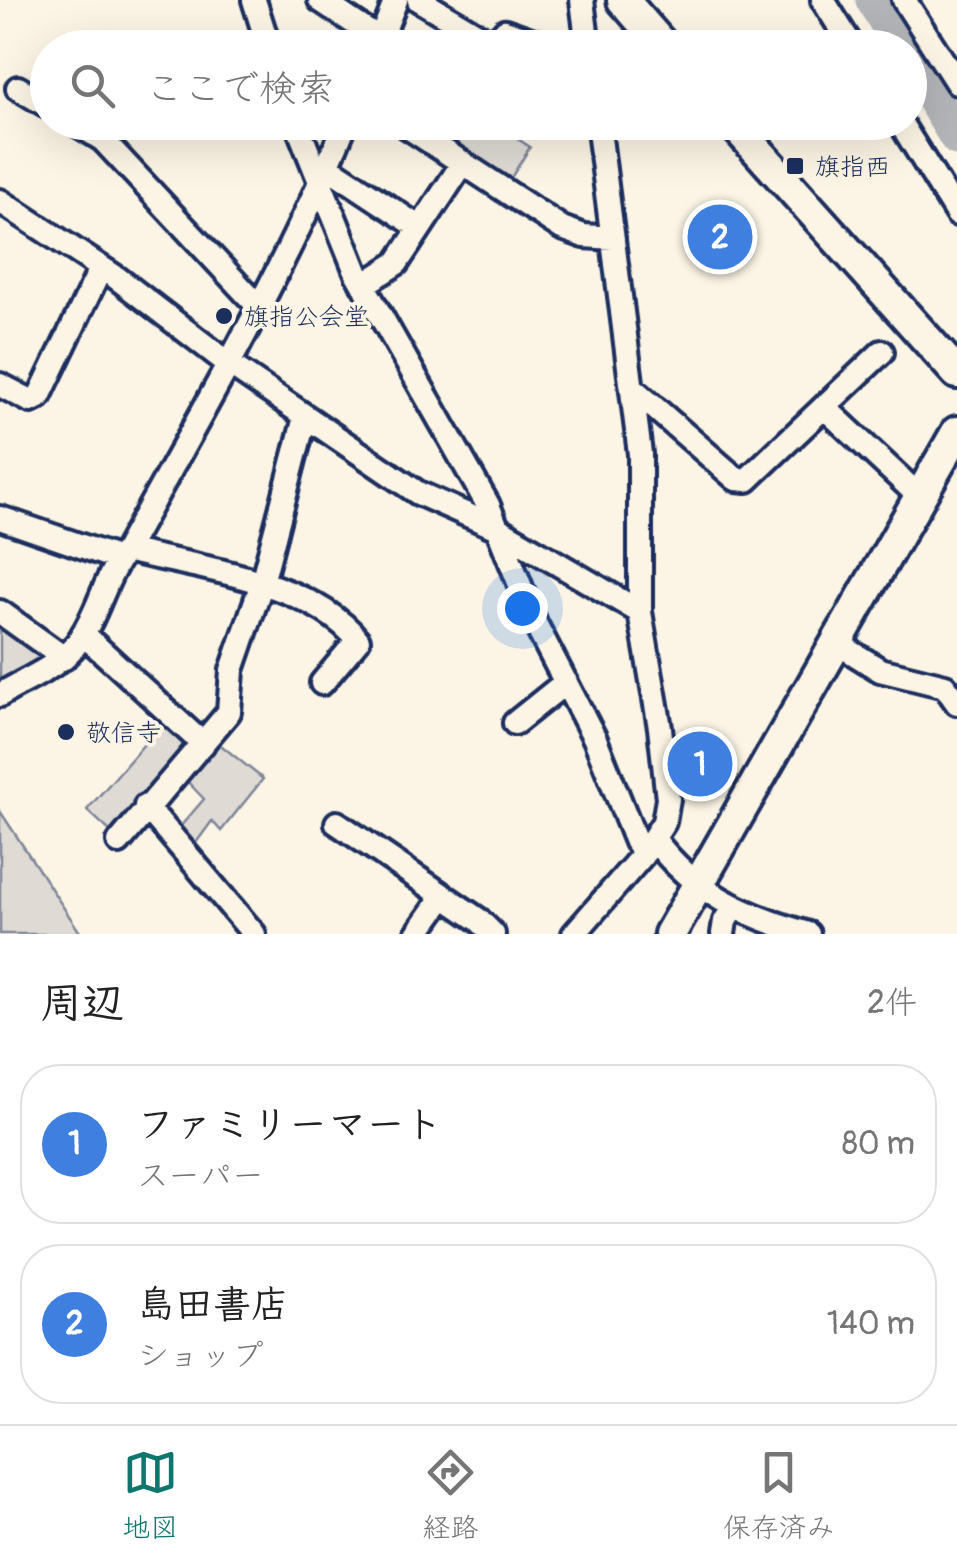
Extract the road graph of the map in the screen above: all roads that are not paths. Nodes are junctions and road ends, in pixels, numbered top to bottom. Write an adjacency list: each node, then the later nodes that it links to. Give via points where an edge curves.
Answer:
1 (254, 0): 9 (street)
2 (320, 0): 10 (street)
3 (396, 0): 11 (street)
4 (419, 0): 12 (street)
5 (582, 0): 13 (street)
6 (623, 0): 14 (street)
7 (823, 0): 15 (street)
8 (904, 0): 16 (street)
9 (263, 30)
10 (360, 30)
11 (384, 30)
12 (469, 30)
13 (586, 30)
14 (649, 30)
15 (841, 30)
16 (923, 30)
17 (927, 36): 18 (street)
18 (957, 83)
19 (18, 88): 20 (street)
20 (30, 95)
21 (103, 140): 36 (street)
22 (306, 140): 29 (street)
23 (339, 140): 29 (street)
24 (427, 140): 28 (street)
25 (600, 140): 33 (street)
26 (748, 140): 39 (street)
27 (911, 140): 31 (street)
28 (462, 164): 32 (street); 33 (street, via 562,228)
29 (324, 175): 32 (street); 35 (street); 36 (street)
30 (0, 201): 34 (street)
31 (957, 214)
32 (420, 228): 35 (street, via 397,263)
33 (612, 238): 41 (street)
34 (101, 268): 38 (street); 40 (street, via 38,397 32,401)
35 (363, 285): 47 (street)
36 (258, 306): 38 (street)
37 (882, 352): 42 (street)
38 (229, 364): 43 (street); 48 (street)
39 (957, 373)
40 (0, 386)
41 (632, 388): 42 (street, via 736,479 746,480); 51 (street, via 640,454)
42 (824, 407): 45 (street)
43 (305, 418): 47 (street, via 418,493); 49 (street)
44 (957, 432): 45 (street)
45 (920, 498): 53 (street)
46 (0, 518): 48 (street)
47 (497, 528): 51 (street); 55 (street)
48 (122, 555): 49 (street); 52 (street)
49 (262, 584): 56 (street, via 321,607 358,640); 60 (street, via 232,670 230,712)
50 (0, 612): 54 (street)
51 (640, 612): 64 (street, via 668,799)
52 (84, 634): 54 (street); 60 (street)
53 (837, 642): 58 (street, via 880,670 944,686); 65 (street)
54 (64, 658): 57 (street)
55 (566, 682): 59 (street); 64 (street, via 636,842)
56 (322, 683)
57 (0, 695)
58 (957, 703)
59 (515, 723)
60 (203, 744): 61 (street)
61 (146, 806): 63 (street); 68 (street)
62 (337, 823): 66 (street)
63 (119, 842)
64 (650, 845): 65 (street); 71 (street)
65 (698, 885): 67 (street); 72 (street)
66 (444, 896): 69 (street); 70 (street)
67 (733, 908): 73 (street); 74 (street)
68 (254, 934)
69 (417, 934)
70 (493, 934)
71 (574, 934)
72 (670, 934)
73 (723, 934)
74 (808, 934)

